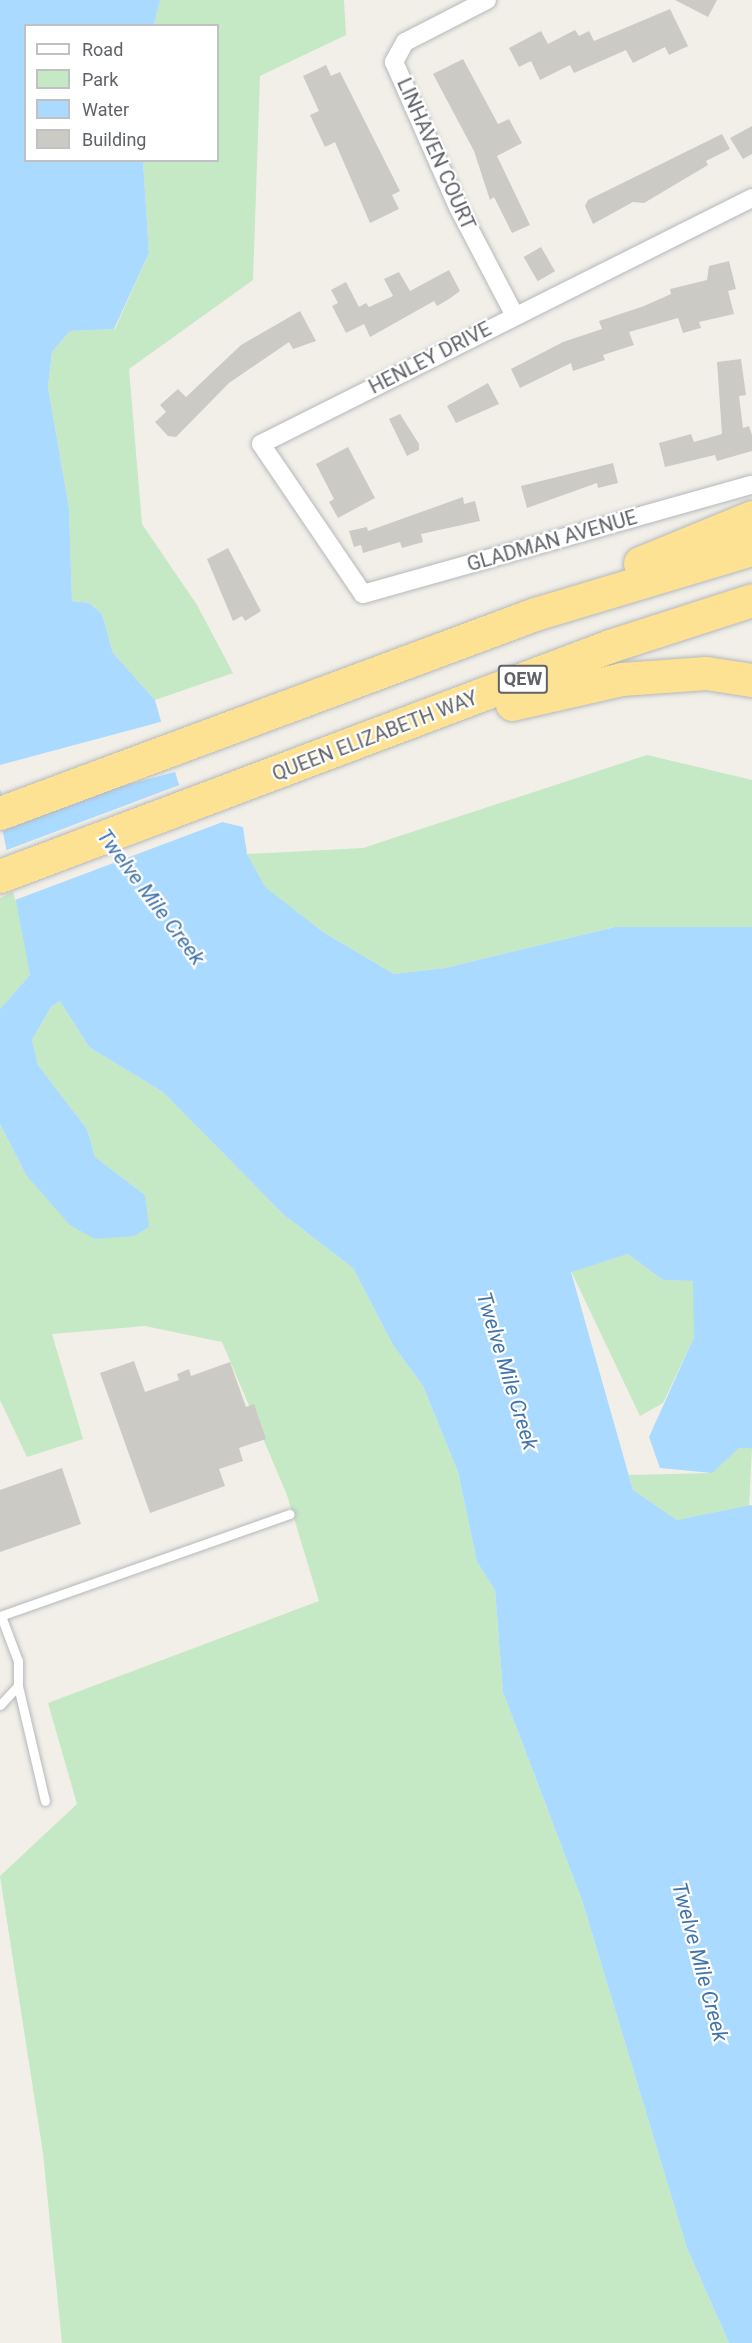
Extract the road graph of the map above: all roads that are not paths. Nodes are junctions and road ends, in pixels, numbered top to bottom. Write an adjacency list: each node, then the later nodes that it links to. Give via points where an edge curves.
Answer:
1 (486, 0): 3 (street, LINHAVEN COURT, via 405,42 394,62 458,207)
2 (752, 198): 3 (street, HENLEY DRIVE)
3 (515, 316): 7 (street, HENLEY DRIVE, via 261,444)
4 (752, 485): 7 (street, GLADMAN AVENUE, via 363,594)
5 (752, 517): 9 (highway, via 619,572)
6 (752, 549): 9 (highway)
7 (356, 585)
8 (752, 600): 11 (highway, QUEEN ELIZABETH WAY / QEW, via 610,646)
9 (535, 614): 12 (highway)
10 (752, 680): 11 (highway, via 706,673 622,679 549,693)
11 (297, 766): 13 (highway, QUEEN ELIZABETH WAY / QEW)
12 (0, 813)
13 (0, 876)
14 (290, 1514): 15 (lane)
15 (1, 1616): 16 (lane, via 18,1661)
16 (18, 1686): 17 (lane); 18 (lane)
17 (0, 1705)
18 (45, 1801)

